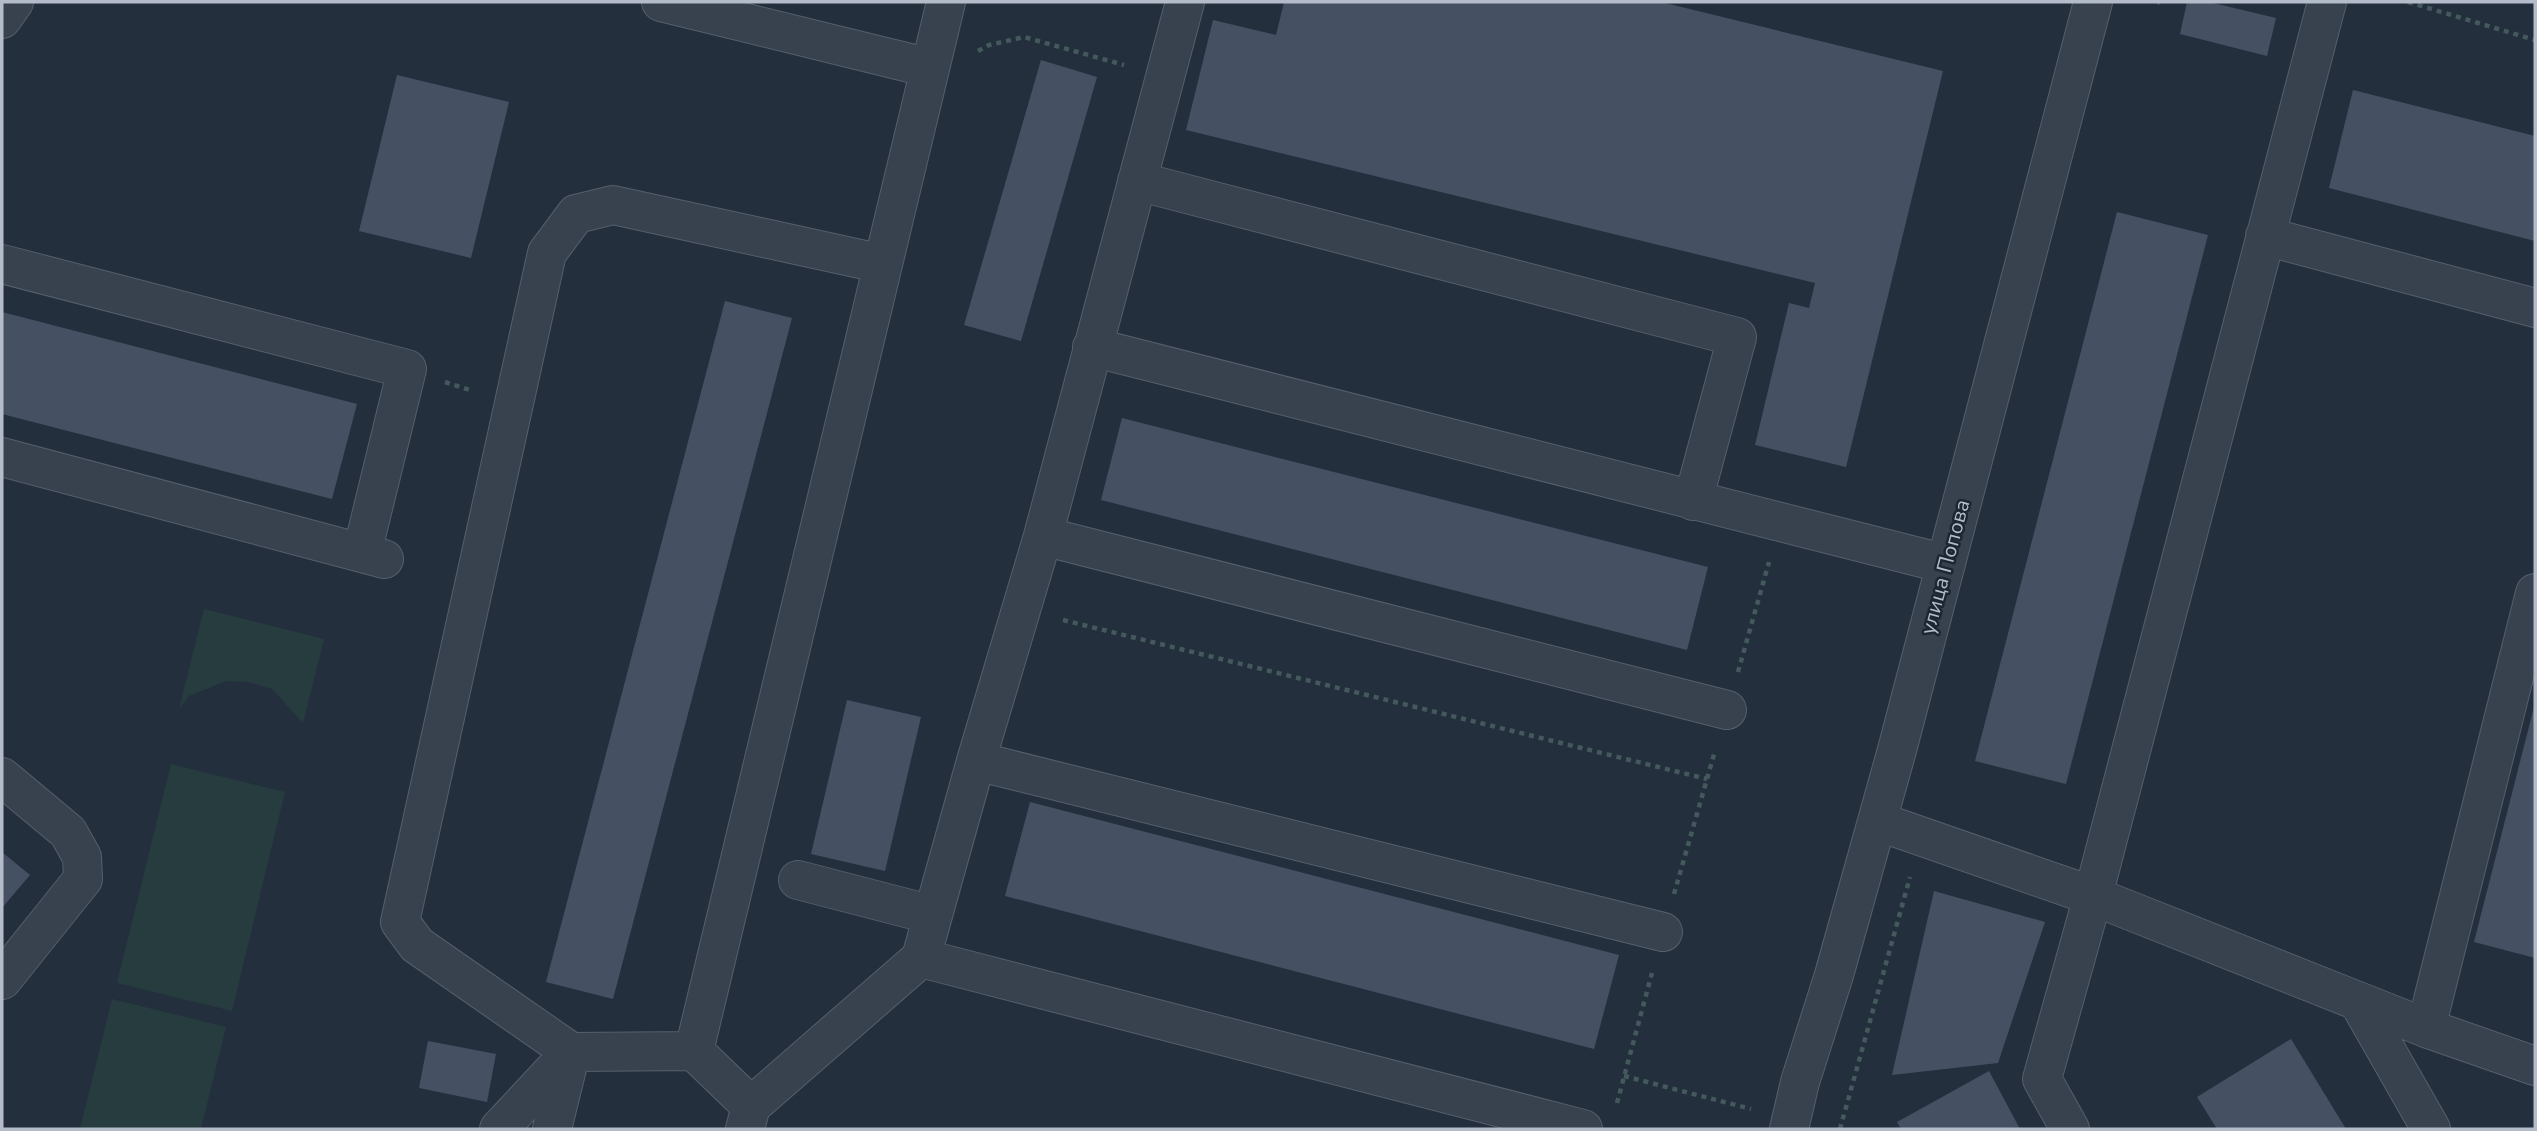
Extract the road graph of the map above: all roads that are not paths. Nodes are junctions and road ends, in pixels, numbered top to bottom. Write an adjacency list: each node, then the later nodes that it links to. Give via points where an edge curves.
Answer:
1 (14, 2): 7 (street)
2 (661, 2): 8 (street)
3 (946, 2): 8 (street)
4 (1185, 2): 9 (street)
5 (2093, 2): 18 (street, улица Попова)
6 (2327, 2): 10 (street)
7 (2, 19)
8 (928, 77): 12 (street)
9 (1137, 181): 14 (street); 16 (street, via 1737,337)
10 (2265, 236): 13 (street); 25 (street)
11 (2, 264): 15 (street, via 407,369 373,556)
12 (883, 264): 32 (street); 33 (street, via 613,205 576,214 547,253 400,922 417,945)
13 (2535, 308)
14 (1092, 347): 16 (street); 17 (street)
15 (2, 457)
16 (1693, 501): 18 (street)
17 (1043, 536): 20 (street); 21 (street)
18 (1946, 564): 23 (street, улица Попова)
19 (2535, 593): 31 (street)
20 (1727, 710)
21 (976, 761): 26 (street); 27 (street)
22 (2, 777): 29 (street, via 68,832 82,858 83,879)
23 (1877, 821): 25 (street); 37 (street, улица Попова, via 1800,1082)
24 (798, 880): 26 (street)
25 (2092, 896): 30 (street); 41 (street, via 2042,1079)
26 (933, 915): 28 (street)
27 (1663, 932)
28 (921, 958): 35 (street); 36 (street)
29 (2, 980)
30 (2358, 1001): 31 (street); 42 (street)
31 (2426, 1028): 34 (street)
32 (694, 1051): 33 (street); 36 (street)
33 (571, 1052): 39 (street); 40 (street)
34 (2535, 1066)
35 (1481, 1116): 38 (street)
36 (748, 1118)
37 (1774, 1120)
38 (1598, 1123)
39 (499, 1129)
40 (551, 1129)
41 (2070, 1129)
42 (2431, 1129)

